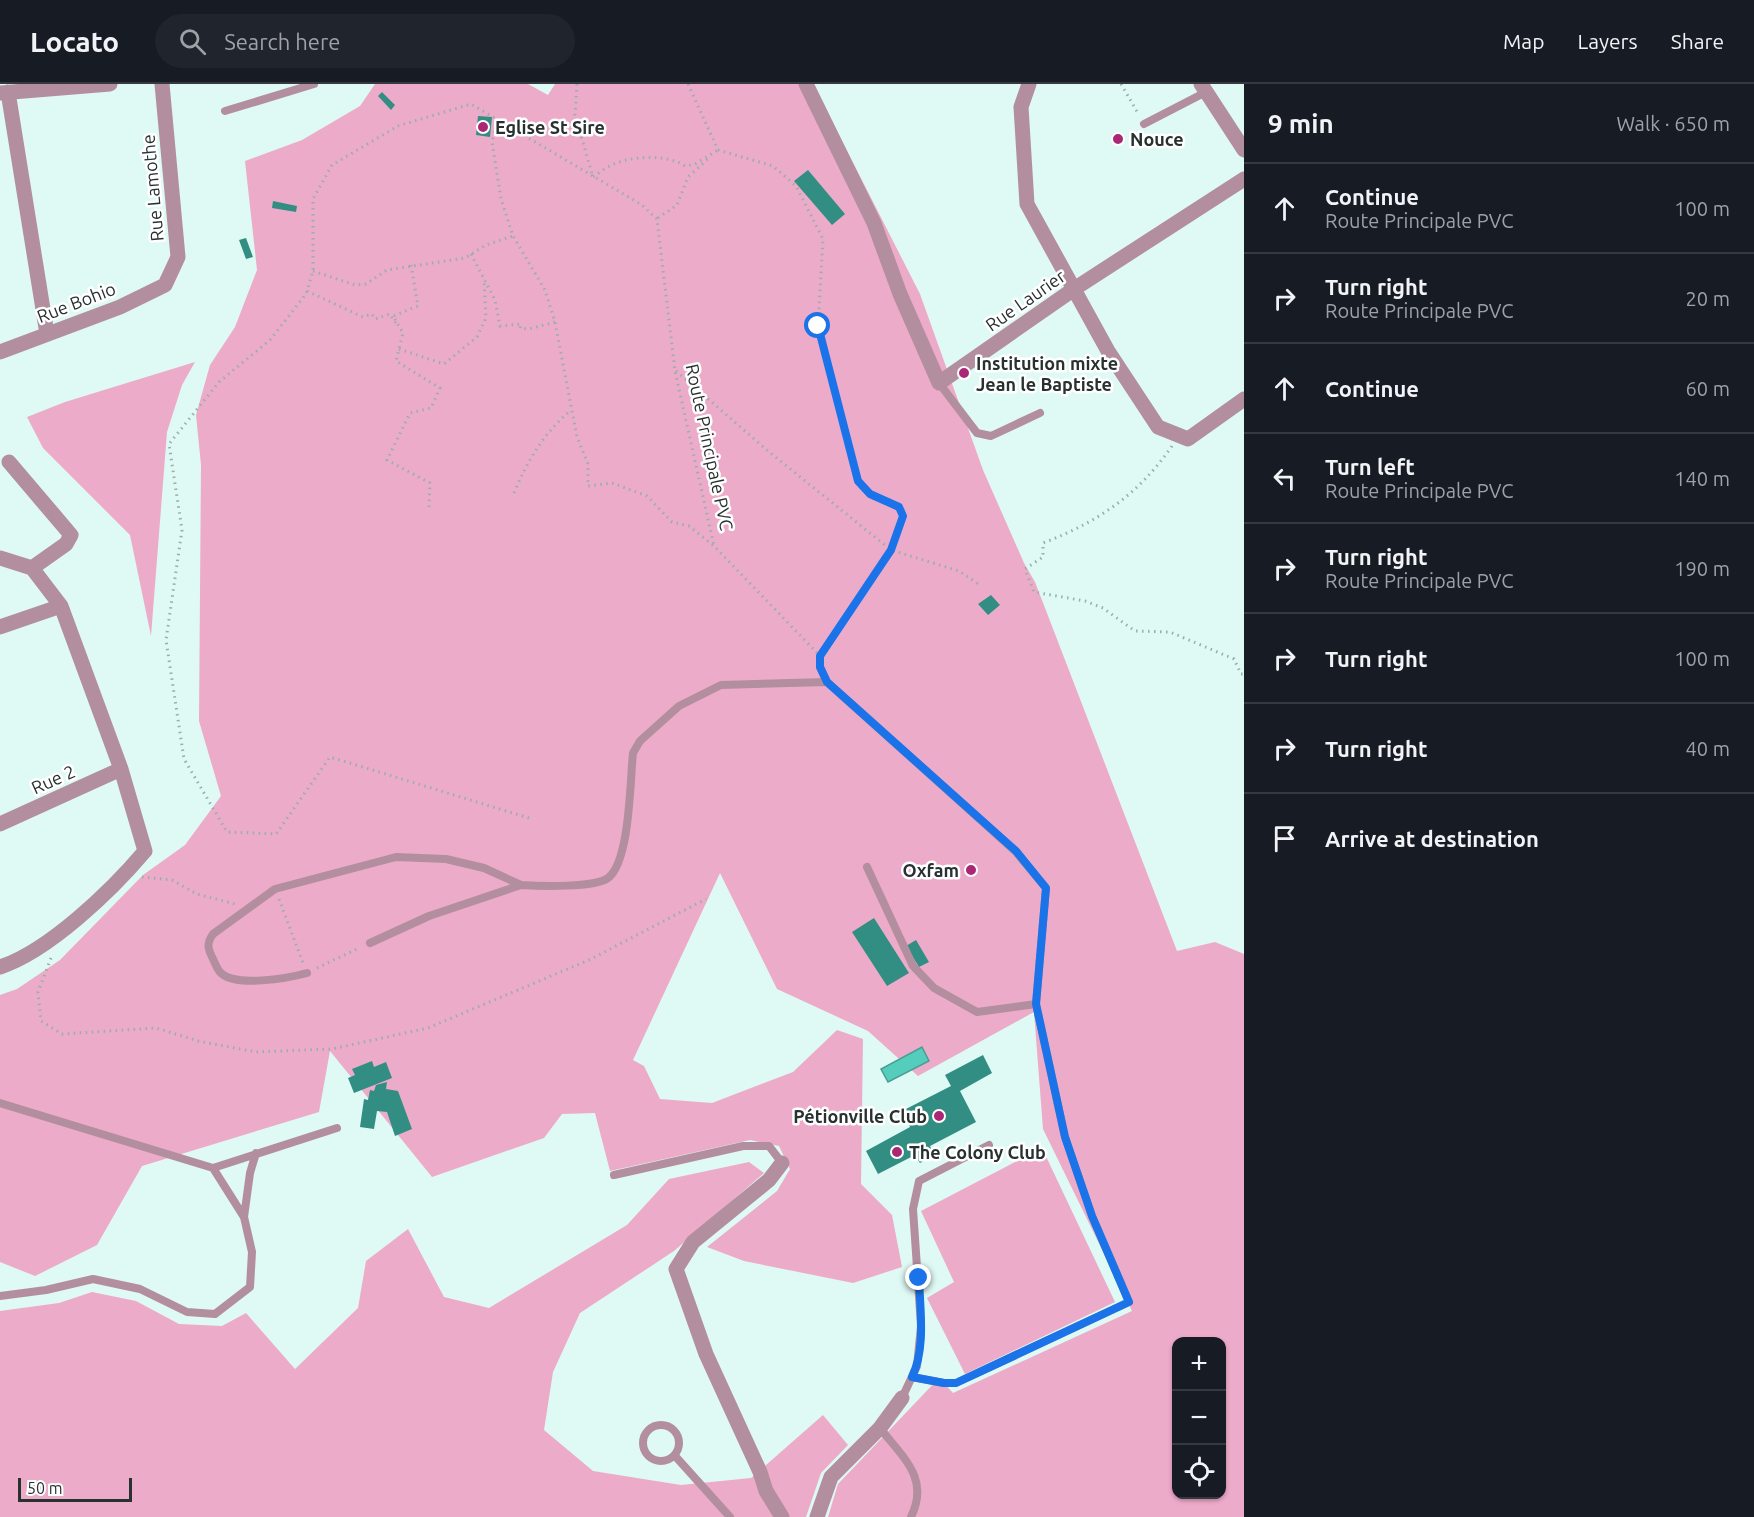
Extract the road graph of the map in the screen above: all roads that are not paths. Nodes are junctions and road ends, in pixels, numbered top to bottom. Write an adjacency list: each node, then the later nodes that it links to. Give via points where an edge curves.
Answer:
1 (110, 84): 6 (street)
2 (162, 84): 14 (street, Rue Lamothe, via 178,257)
3 (314, 84): 7 (lane)
4 (806, 84): 18 (street, via 874,223)
5 (1029, 84): 15 (street, via 1021,107 1028,204)
6 (60, 85): 9 (street)
7 (303, 87): 10 (lane)
8 (1204, 88): 11 (lane); 12 (street)
9 (4, 93): 16 (street)
10 (225, 111)
11 (1144, 124)
12 (1244, 150)
13 (1244, 179): 15 (street, Rue Laurier)
14 (165, 285): 16 (street, Rue Bohio, via 120,307)
15 (1074, 289): 18 (street, Rue Laurier); 19 (street, via 1108,351 1158,427 1188,439)
16 (47, 334): 17 (street, Rue Bohio)
17 (0, 352)
18 (939, 383): 20 (lane, via 977,433 991,436)
19 (1244, 399)
20 (1040, 413)
21 (9, 462): 23 (street, via 71,535 66,544)
22 (0, 558): 23 (street)
23 (32, 568): 24 (street)
24 (61, 606): 25 (street); 28 (street)
25 (0, 627)
26 (820, 667): 27 (lane)
27 (827, 682): 31 (lane, via 721,685 679,706 640,741 633,753 623,849 617,870 607,880 572,886); 35 (lane, via 1016,851 1046,888)
28 (121, 769): 29 (street, Rue 2); 33 (street, via 145,851 115,886 46,943 19,961)
29 (0, 824)
30 (867, 867): 35 (lane, via 913,966 924,980 976,1012)
31 (521, 885): 32 (lane, via 429,916); 34 (lane, via 484,868 446,859 396,857 275,889 208,941 207,949 219,971 234,978 286,979)
32 (370, 943)
33 (0, 967)
34 (307, 973)
35 (1036, 1004): 45 (lane, via 1065,1137 1092,1216 1129,1302 956,1383)
36 (0, 1103): 41 (lane)
37 (337, 1128): 39 (lane)
38 (989, 1145): 45 (lane, via 919,1181 913,1209 921,1326 917,1366)
39 (256, 1153): 41 (lane); 43 (lane)
40 (782, 1163): 42 (lane, via 769,1146 743,1146); 50 (street, via 769,1180 693,1242 676,1269 719,1385 766,1491)
41 (213, 1168): 43 (lane)
42 (614, 1175)
43 (244, 1217): 44 (lane, via 252,1252 250,1287 215,1314 187,1312 140,1289 93,1279)
44 (0, 1296)
45 (912, 1377): 46 (lane)
46 (902, 1398): 47 (street)
47 (880, 1428): 51 (street, via 831,1477); 52 (lane, via 916,1475 918,1502)
48 (676, 1456): 48 (lane, via 679,1440 672,1426 660,1424 648,1430 641,1443 646,1455 659,1460); 49 (lane)
49 (730, 1517)
50 (782, 1517)
51 (817, 1517)
52 (911, 1517)

